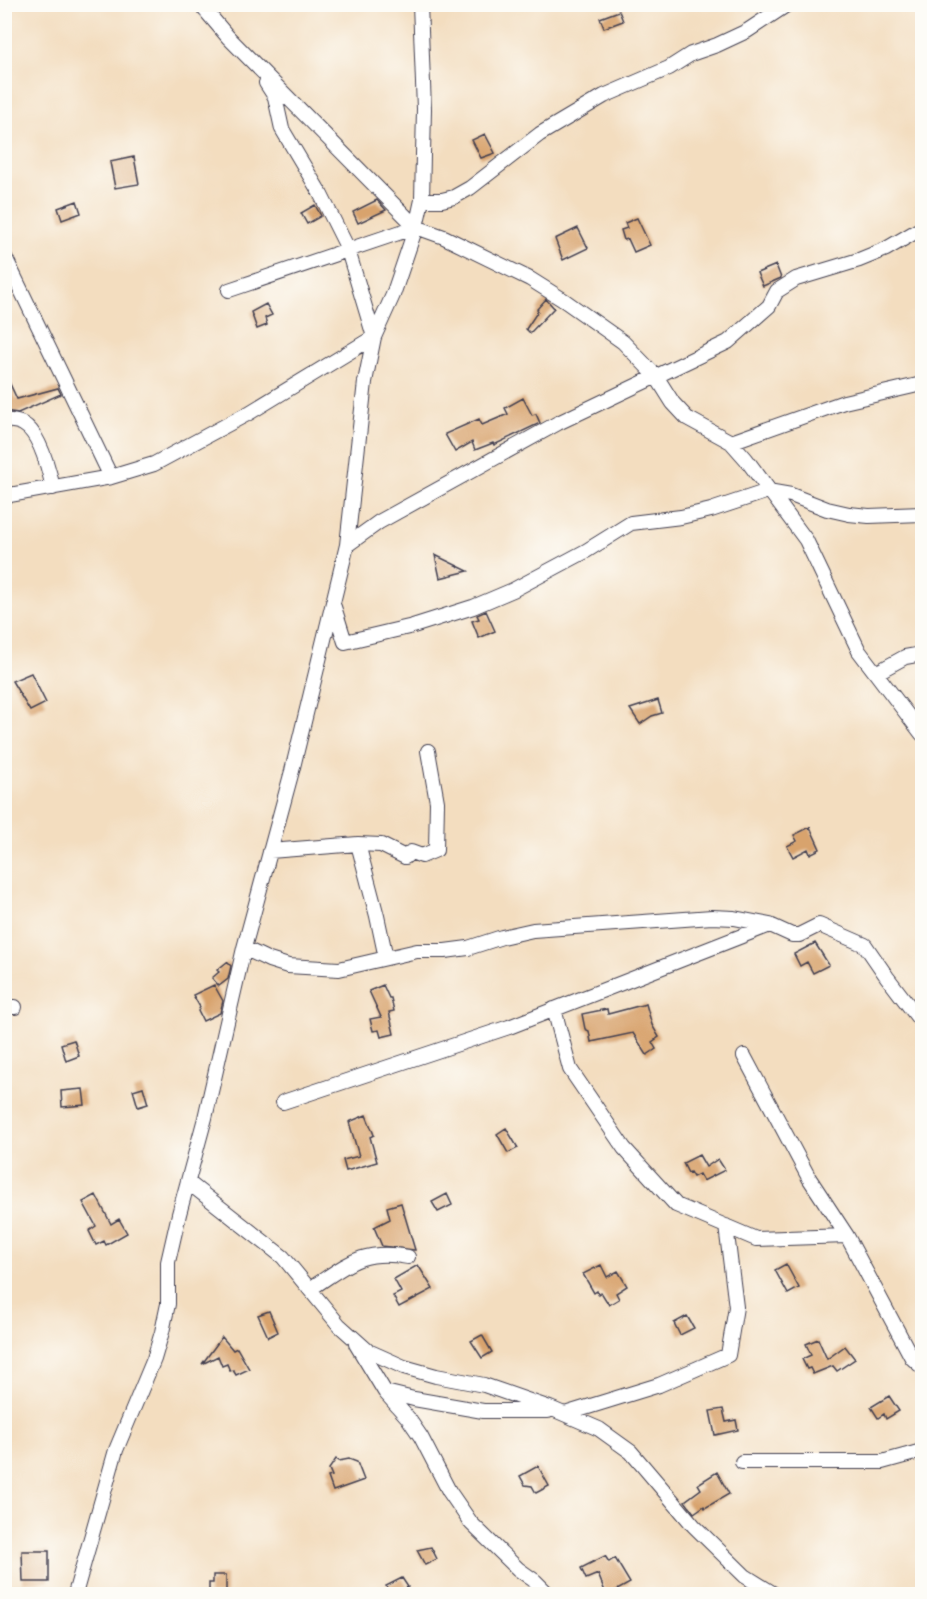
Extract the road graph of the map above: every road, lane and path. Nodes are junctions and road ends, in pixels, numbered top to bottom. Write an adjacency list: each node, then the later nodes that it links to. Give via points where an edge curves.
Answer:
1 (200, 4): 4 (street)
2 (420, 4): 5 (street)
3 (788, 4): 5 (street, via 747,31 603,96 540,134 470,188 442,200)
4 (251, 60): 6 (street); 8 (street, via 275,97 282,129)
5 (422, 200): 6 (street)
6 (416, 227): 8 (street); 11 (street); 12 (street, via 530,279 623,342)
7 (922, 228): 12 (street, via 877,253 796,279 777,291 769,306 728,342)
8 (347, 249): 10 (street); 11 (street)
9 (4, 255): 16 (street)
10 (229, 290)
11 (374, 337): 16 (street, via 249,413 154,464); 21 (street, via 364,382)
12 (656, 376): 15 (street, via 687,418); 21 (street, via 558,423 379,522)
13 (922, 384): 15 (street, via 844,402)
14 (4, 420): 17 (street, via 23,424 35,435)
15 (731, 442): 18 (street)
16 (111, 477): 17 (street)
17 (53, 488): 19 (street)
18 (768, 491): 20 (street, via 849,514); 22 (street, via 711,510 631,523 513,590 413,626 345,642); 24 (street, via 806,540 849,633)
19 (4, 496)
20 (922, 514)
21 (347, 545): 22 (street)
22 (333, 605): 28 (street)
23 (922, 654): 24 (street, via 904,657)
24 (876, 673): 25 (street)
25 (922, 734)
26 (428, 751): 27 (street, via 437,802 436,850 422,856 411,852 405,857 381,844)
27 (357, 844): 28 (street); 31 (street)
28 (270, 851): 30 (street)
29 (770, 925): 31 (street, via 712,917 533,930 468,948 417,951); 32 (street); 33 (street, via 792,935 819,924 865,945)
30 (244, 948): 31 (street, via 269,960 306,968 339,969); 36 (street)
31 (386, 958)
32 (554, 1010): 35 (street); 37 (street, via 570,1069 624,1148 676,1205)
33 (922, 1023)
34 (744, 1056): 38 (street, via 809,1178)
35 (283, 1102)
36 (189, 1183): 40 (street, via 283,1257); 47 (street, via 168,1262 168,1304 162,1332 116,1450)
37 (726, 1226): 38 (street, via 756,1239); 44 (street, via 736,1307 728,1355 659,1384)
38 (847, 1236): 42 (street, via 912,1358)
39 (408, 1257): 40 (street, via 373,1254 349,1263)
40 (310, 1289): 41 (street)
41 (353, 1339): 43 (street); 44 (street, via 368,1351 404,1367 484,1385)
42 (922, 1367)
43 (385, 1392): 44 (street, via 483,1411); 48 (street, via 421,1437 471,1523)
44 (561, 1412): 49 (street, via 599,1429 631,1452 694,1526 745,1576)
45 (922, 1451): 46 (street, via 882,1462)
46 (742, 1462)
47 (75, 1594)
48 (548, 1594)
49 (774, 1594)

